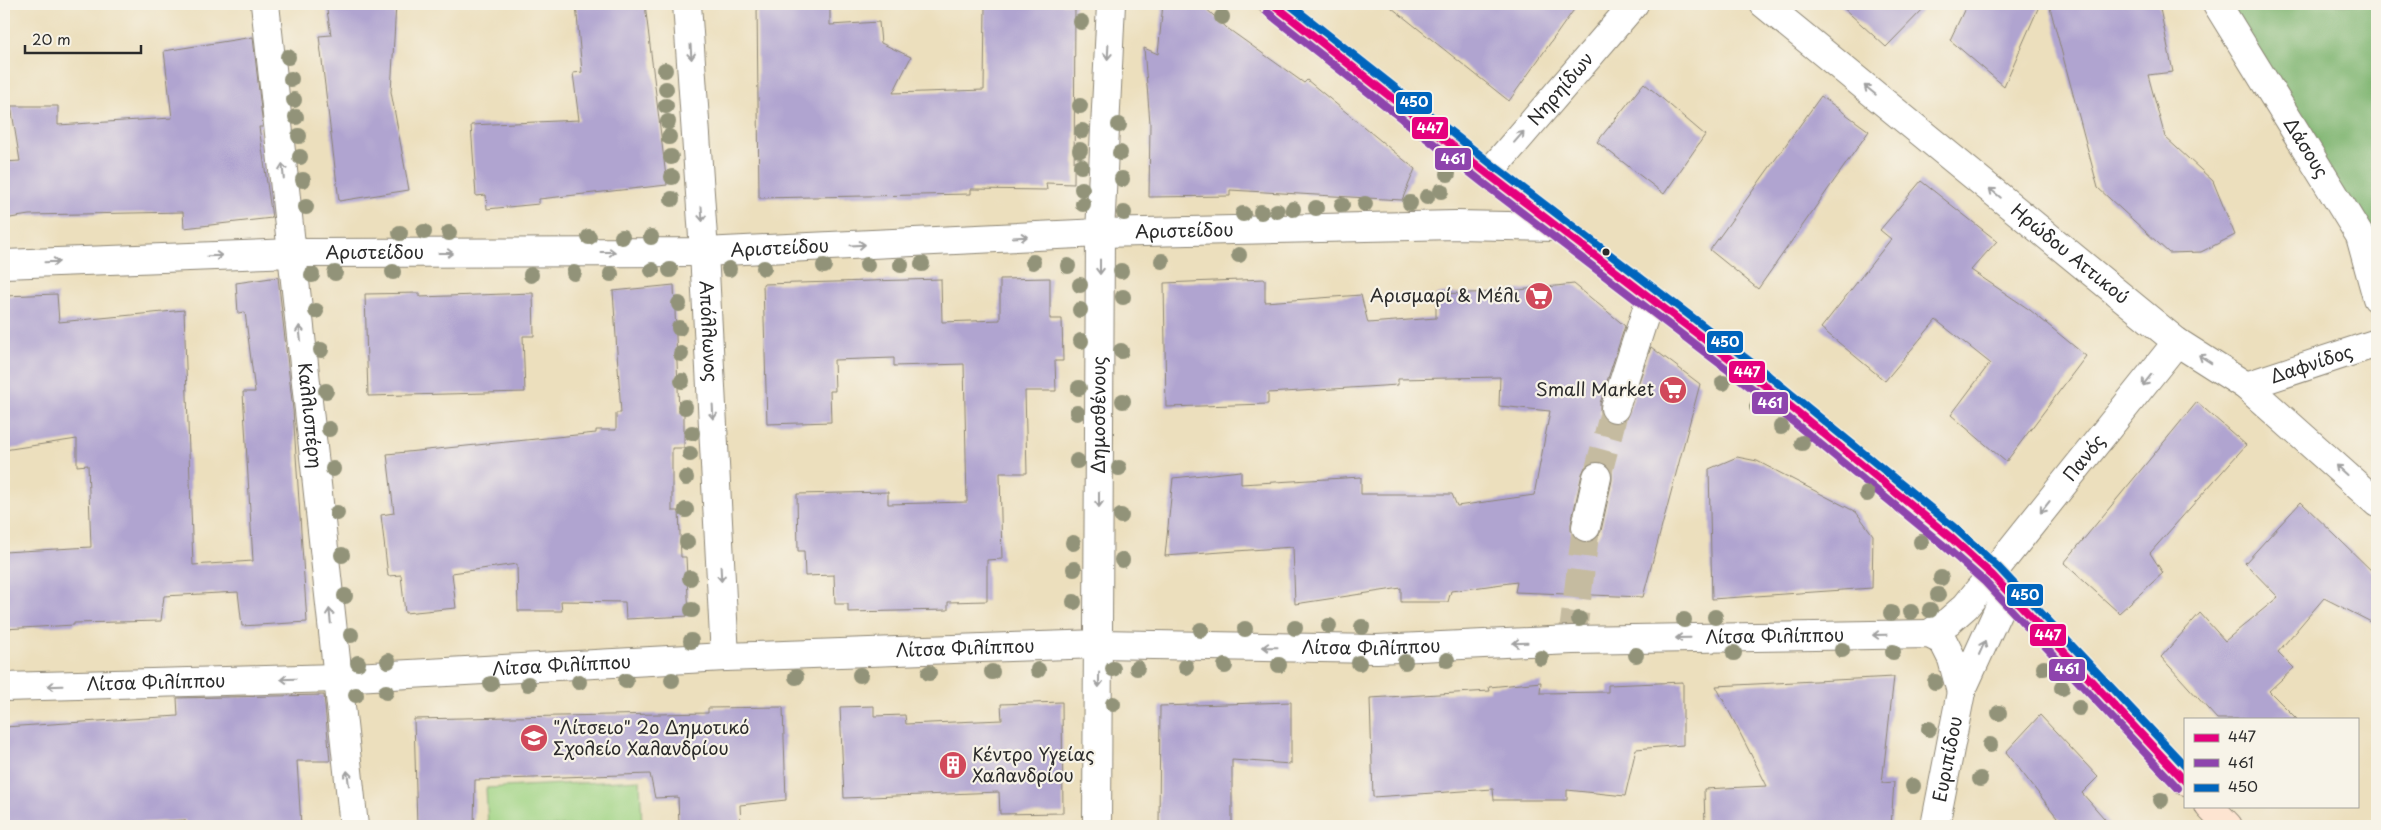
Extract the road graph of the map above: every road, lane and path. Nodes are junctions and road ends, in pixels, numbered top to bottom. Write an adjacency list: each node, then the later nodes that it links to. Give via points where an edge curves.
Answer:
1 (265, 4): 13 (street, Καλλισπέρη, one-way to 1)
2 (687, 4): 14 (street, Απόλλωνος, one-way to 14)
3 (1111, 4): 12 (street, Δημοσθένους, one-way to 12)
4 (1273, 4): 10 (main road)
5 (1634, 4): 10 (street, Νηρηίδων, one-way to 5)
6 (1764, 4): 18 (street, Ηρώδου Αττικού, one-way to 6)
7 (2217, 4): 16 (street, Δάσους, via 2360,236)
8 (2370, 4): 9 (path)
9 (2377, 21)
10 (1488, 174): 11 (main road)
11 (1557, 227): 12 (street, Αριστείδου, via 1446,225); 17 (main road)
12 (1100, 233): 14 (street, Αριστείδου, one-way to 12); 27 (street, Δημοσθένους, one-way to 27)
13 (292, 252): 14 (street, Αριστείδου, one-way to 14); 15 (street, Αριστείδου, one-way to 13); 29 (street, Καλλισπέρη, one-way to 13)
14 (704, 252): 28 (street, Απόλλωνος, one-way to 28)
15 (4, 264)
16 (2377, 298)
17 (1650, 299): 21 (street); 25 (main road, via 1770,390 1948,536)
18 (2177, 342): 20 (street, Ηρώδου Αττικού, one-way to 18); 25 (street, Πανός, one-way to 25)
19 (2377, 343): 20 (street, Δαφνίδος)
20 (2246, 386): 23 (street, Ηρώδου Αττικού, one-way to 20)
21 (1615, 408)
22 (1597, 477): 24 (street)
23 (2377, 503)
24 (1586, 527)
25 (1999, 583): 26 (street); 31 (street, Ευριπίδου, one-way to 25); 32 (main road)
26 (1929, 634): 27 (street, Λίτσα Φιλίππου, one-way to 27, via 1572,640 1377,649); 31 (street, Ευριπίδου, via 1943,641)
27 (1099, 644): 28 (street, Λίτσα Φιλίππου); 35 (street, Δημοσθένους, one-way to 35)
28 (725, 657): 29 (street, Λίτσα Φιλίππου)
29 (336, 678): 30 (street, Λίτσα Φιλίππου, one-way to 30); 34 (street, Καλλισπέρη, one-way to 29)
30 (4, 687)
31 (1962, 692): 36 (street, Ευριπίδου)
32 (2184, 780)
33 (2211, 808): 37 (main road)
34 (354, 826)
35 (1097, 826)
36 (1934, 826)
37 (2228, 826)

